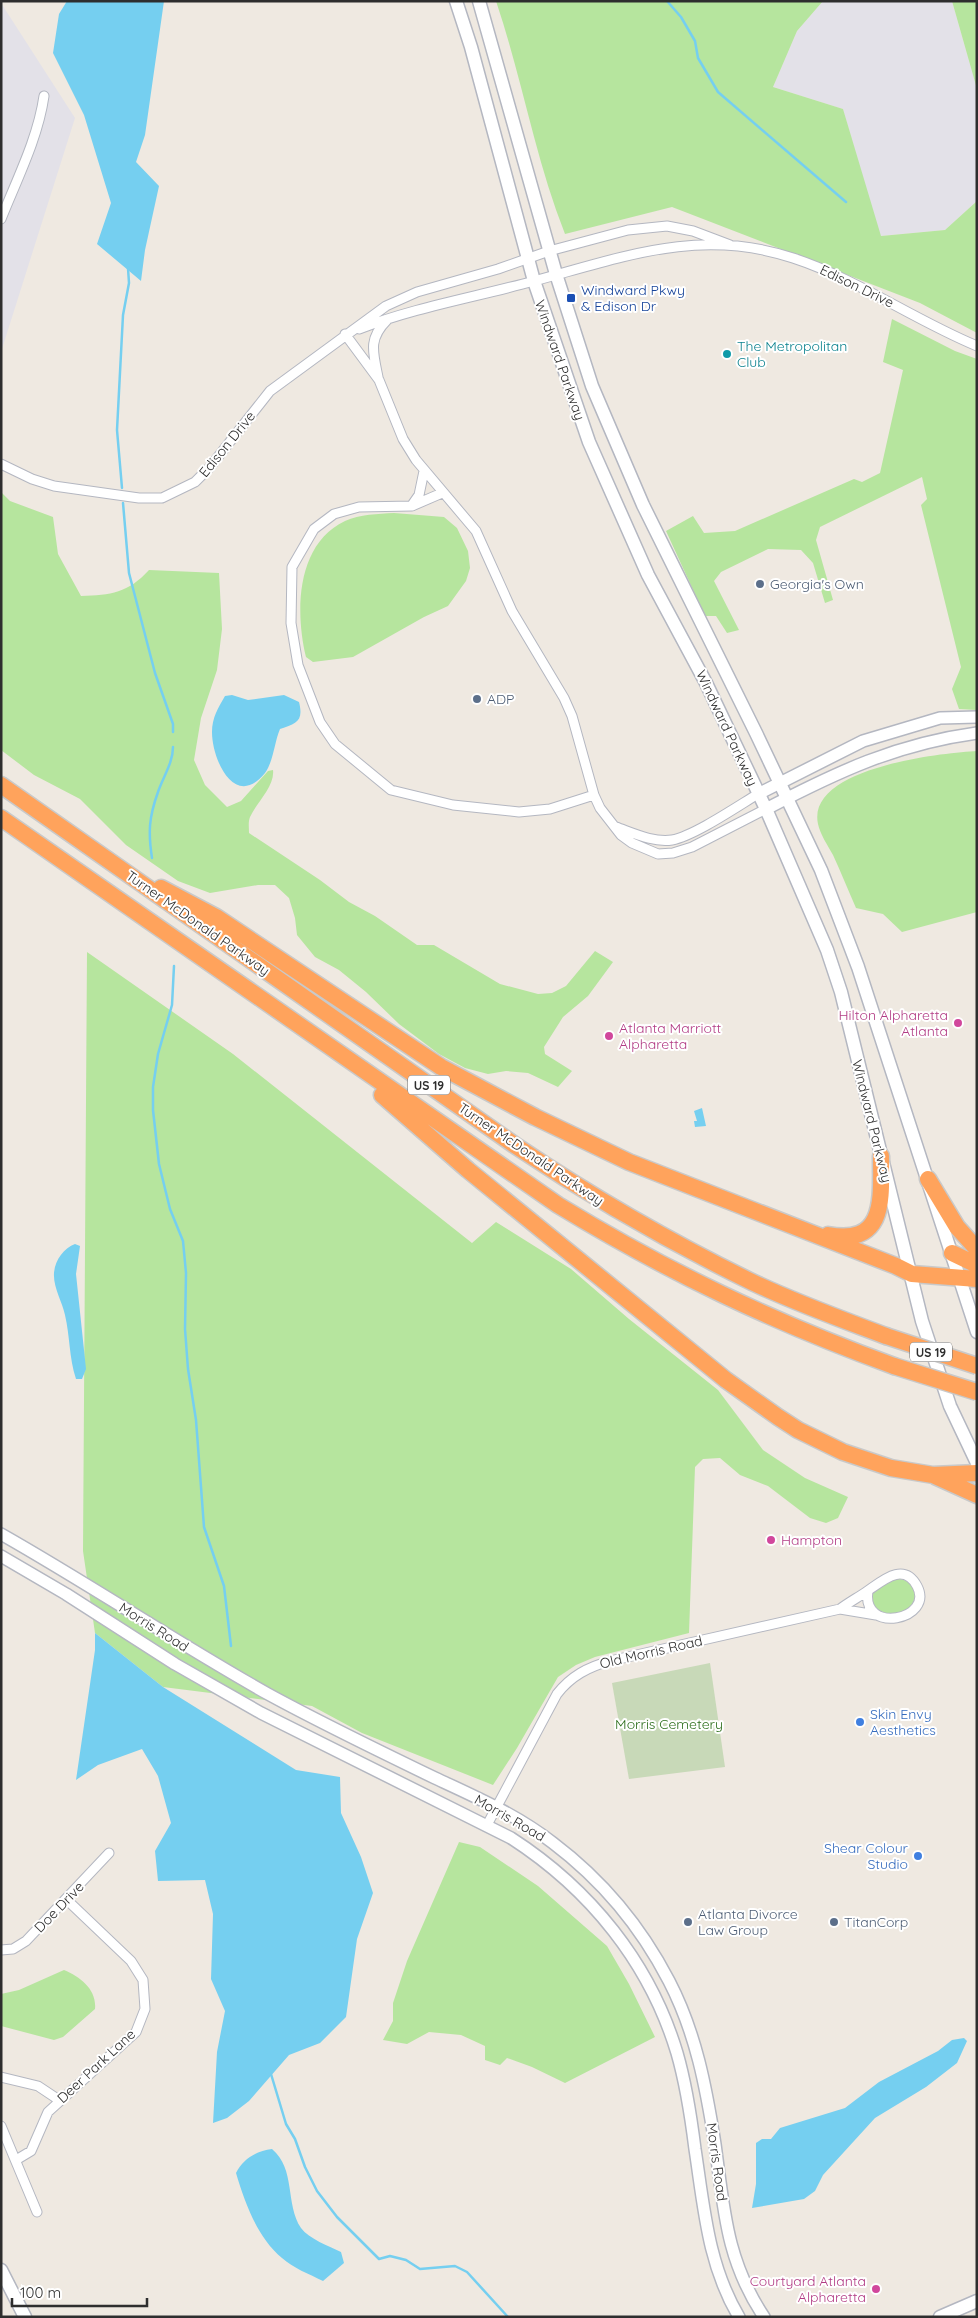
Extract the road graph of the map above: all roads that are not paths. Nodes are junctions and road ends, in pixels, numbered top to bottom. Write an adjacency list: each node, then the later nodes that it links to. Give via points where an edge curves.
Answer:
1 (456, 1): 7 (main road, Windward Parkway)
2 (479, 1): 6 (main road, Windward Parkway)
3 (44, 96): 4 (street, via 36,131)
4 (1, 219)
5 (730, 245): 6 (street, Edison Drive, via 693,231 666,226 628,230); 8 (street, Edison Drive, via 669,246); 12 (street, Edison Drive, via 791,257 825,269)
6 (549, 251): 7 (street, Edison Drive); 8 (main road, Windward Parkway)
7 (528, 258): 9 (main road, Windward Parkway); 11 (street, Edison Drive, via 498,270 417,292 386,306)
8 (556, 274): 9 (street, Edison Drive); 20 (main road, Windward Parkway, via 579,350 611,434)
9 (534, 281): 10 (street, Edison Drive); 22 (main road, Windward Parkway, via 589,442 648,574 706,683)
10 (389, 317): 11 (street, Edison Drive); 13 (street, via 373,340)
11 (345, 334): 13 (street); 14 (street, Edison Drive, via 270,391 195,482 162,498 139,498 54,486)
12 (977, 346)
13 (379, 380): 15 (street, via 404,439)
14 (1, 464)
15 (424, 471): 16 (street); 17 (street, via 419,495)
16 (442, 493): 17 (street); 23 (street, via 476,531 512,611 564,698)
17 (412, 506): 23 (street, via 359,507 334,514 314,530 292,566 291,623 295,648 300,671 320,722 334,744 391,790 453,805 519,812 550,810)
18 (977, 717): 20 (street, via 940,718 863,741)
19 (977, 733): 24 (street, via 882,754)
20 (779, 782): 22 (street); 24 (main road, Windward Parkway)
21 (1, 785): 28 (highway, Turner McDonald Parkway / US 19)
22 (758, 794): 25 (main road, Windward Parkway); 27 (street, via 672,840 647,837)
23 (594, 795): 27 (street)
24 (787, 798): 25 (street); 31 (main road, Windward Parkway, via 821,870 858,967)
25 (766, 809): 27 (street, via 692,847 673,853 658,854 649,850 632,842); 30 (main road, Windward Parkway, via 827,950)
26 (1, 818): 29 (highway, Turner McDonald Parkway / US 19)
27 (616, 827)
28 (101, 854): 32 (highway, via 216,917 411,1048 469,1083 630,1162); 40 (highway, Turner McDonald Parkway / US 19, bridge, via 516,1146 594,1197 672,1242 754,1283 886,1336)
29 (318, 1040): 41 (highway, Turner McDonald Parkway / US 19, bridge, via 506,1171 611,1237 672,1270 826,1341); 44 (highway, via 468,1170 759,1404 798,1430 843,1452 891,1468)
30 (881, 1156): 32 (highway, via 881,1202 876,1219 868,1229 839,1237); 36 (main road, Windward Parkway)
31 (928, 1180): 33 (highway, via 957,1227); 34 (main road, Windward Parkway)
32 (809, 1232): 36 (highway)
33 (977, 1249)
34 (952, 1253): 35 (highway); 37 (main road, Windward Parkway)
35 (977, 1265)
36 (912, 1274): 37 (highway); 42 (main road, Windward Parkway, via 922,1321 944,1391)
37 (960, 1277): 38 (highway); 39 (main road, Windward Parkway)
38 (977, 1279)
39 (977, 1332)
40 (977, 1366)
41 (977, 1392)
42 (977, 1463)
43 (977, 1473): 44 (highway)
44 (933, 1475): 45 (highway)
45 (977, 1495)
46 (1, 1534): 51 (street, Morris Road, via 263,1691)
47 (1, 1556): 52 (street, Morris Road, via 174,1664 261,1713)
48 (868, 1591): 49 (street, Old Morris Road); 50 (street, via 869,1606); 50 (street, Old Morris Road, via 886,1577 901,1574 913,1581 920,1593 918,1605 906,1616 890,1618)
49 (840, 1609): 50 (street, Old Morris Road); 51 (street, Old Morris Road, via 610,1661 585,1670 557,1694)
50 (876, 1615)
51 (496, 1807): 52 (street, Old Morris Road); 65 (street, Morris Road, via 554,1843 597,1881 633,1923 668,1979 690,2030 702,2071 731,2246 746,2287)
52 (487, 1825): 64 (street, Morris Road, via 536,1855 574,1886 618,1936 651,1988 683,2076 714,2262)
53 (109, 1853): 54 (street, Doe Drive)
54 (67, 1900): 55 (street, Doe Drive, via 26,1941 13,1949); 57 (street, Deer Park Lane, via 132,1960 144,1980 145,2009 136,2032)
55 (1, 1950)
56 (1, 2077): 57 (street, via 38,2086)
57 (59, 2100): 59 (street, Deer Park Lane, via 48,2112 31,2151)
58 (1, 2126): 59 (street)
59 (16, 2160): 60 (street)
60 (37, 2212)
61 (1, 2270): 63 (main road)
62 (977, 2301): 66 (main road)
63 (25, 2317)
64 (739, 2317)
65 (764, 2317)
66 (940, 2317)

